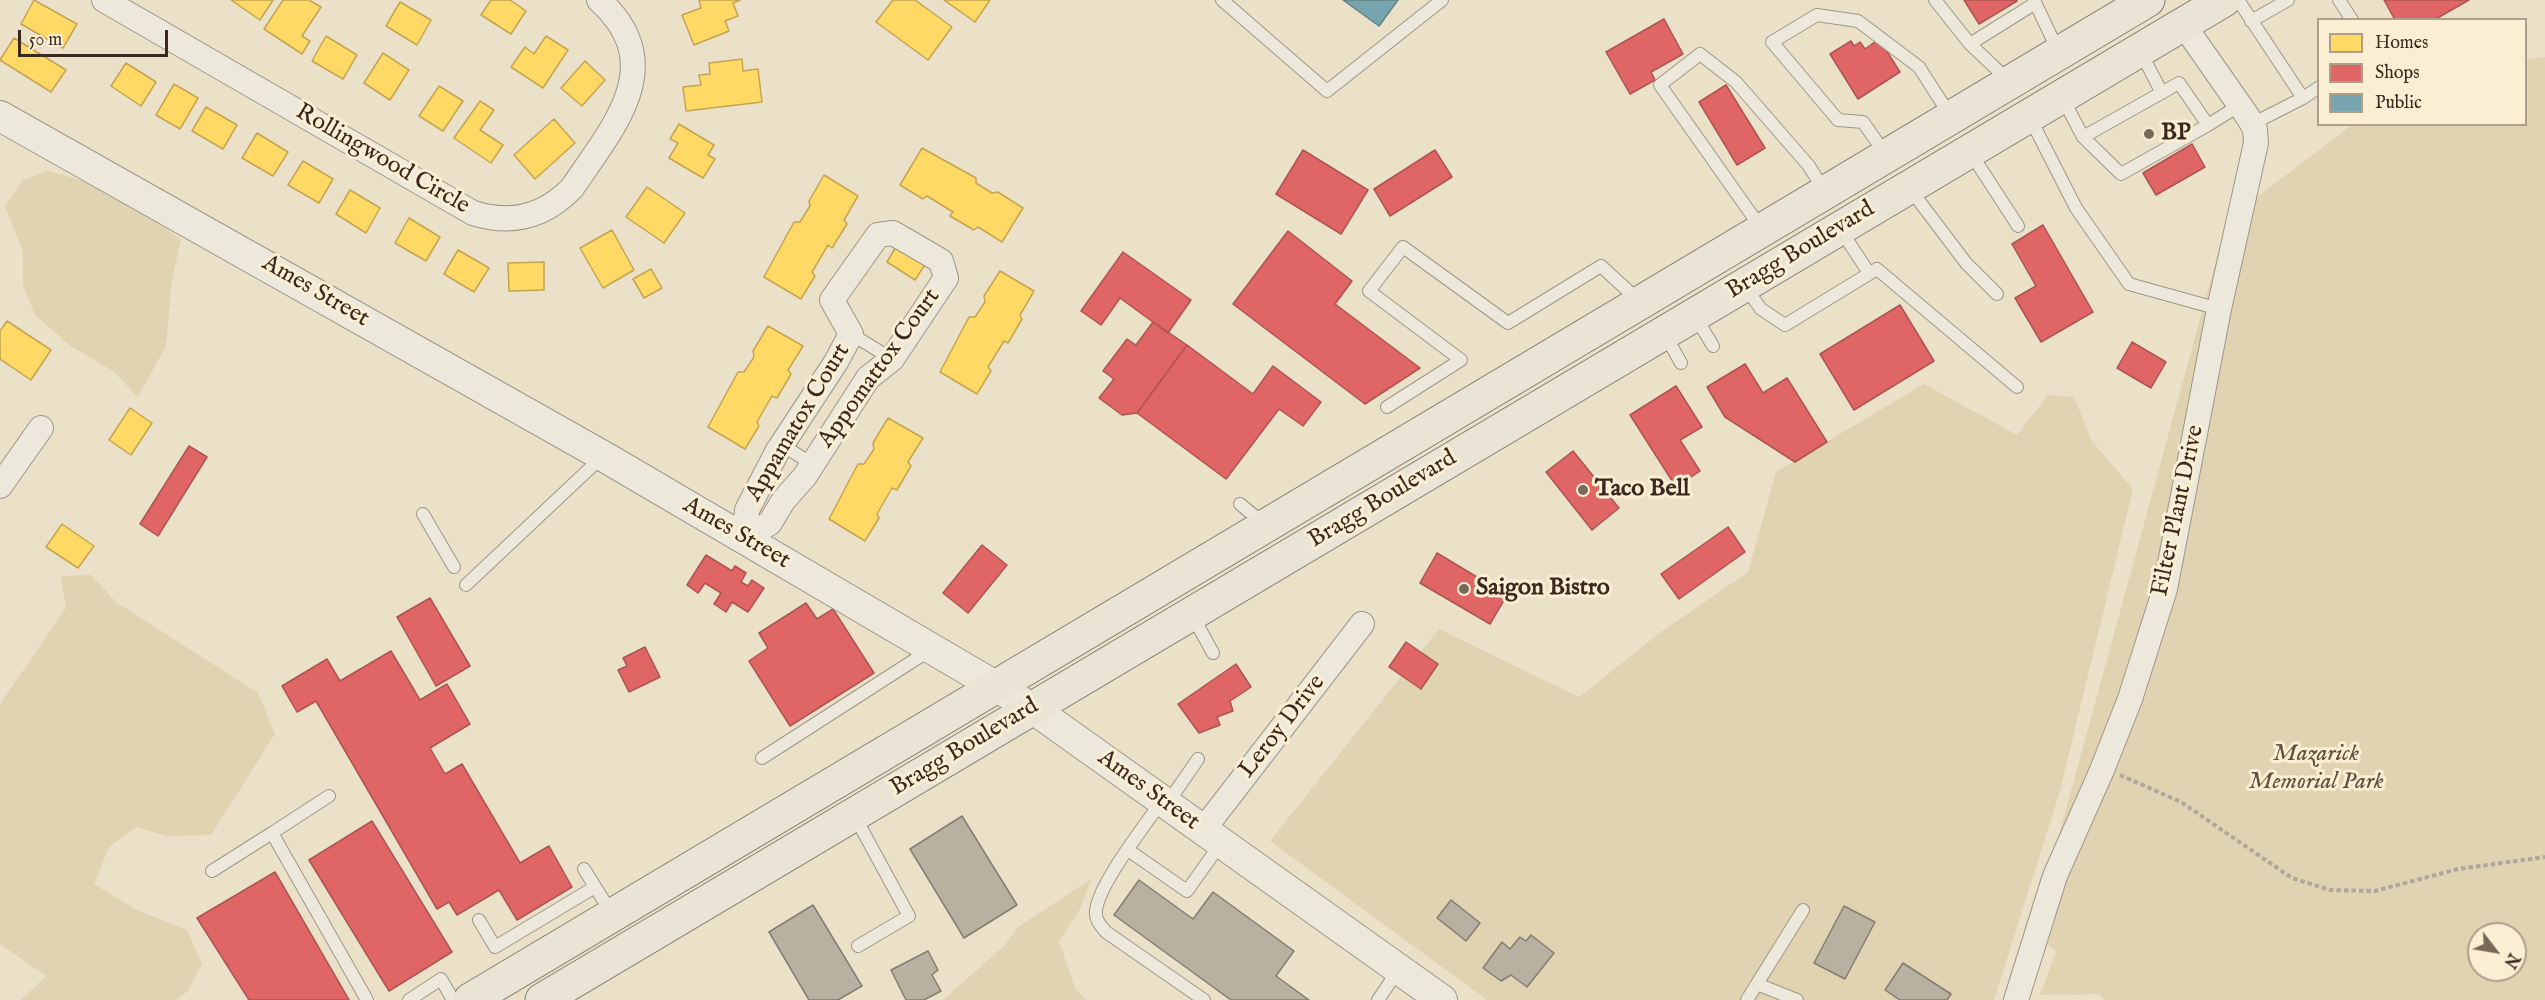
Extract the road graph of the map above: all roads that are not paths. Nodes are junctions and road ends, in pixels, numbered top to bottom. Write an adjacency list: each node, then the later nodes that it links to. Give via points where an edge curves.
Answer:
1 (104, 0): 2 (street, Rollingwood Circle, via 473,213 499,219 539,213 563,198 624,109 633,82 631,55 622,29)
2 (599, 0)
3 (1222, 0): 4 (lane, via 1327,91)
4 (1442, 0)
5 (1935, 0): 15 (lane)
6 (2148, 0): 17 (main road, Bragg Boulevard)
7 (2224, 0): 12 (main road, Bragg Boulevard)
8 (2238, 0): 14 (lane)
9 (2288, 0): 14 (lane)
10 (2339, 0): 13 (lane)
11 (2034, 2): 15 (lane); 17 (lane)
12 (2174, 12): 16 (main road, Bragg Boulevard); 23 (street); 29 (main road, via 2150,22 1990,120)
13 (2351, 18)
14 (2252, 21): 22 (lane)
15 (1970, 44): 18 (lane)
16 (2140, 50): 20 (lane); 21 (main road, Bragg Boulevard)
17 (2059, 53): 18 (main road, Bragg Boulevard)
18 (2010, 82): 26 (main road, Bragg Boulevard)
19 (2317, 89): 22 (lane)
20 (2162, 93): 27 (lane, via 2180,83); 28 (lane)
21 (2061, 96): 25 (main road, Bragg Boulevard); 28 (lane)
22 (2303, 98): 23 (lane)
23 (2246, 114): 27 (lane); 41 (street, Filter Plant Drive, via 2255,129 2256,143)
24 (0, 116): 52 (street, Ames Street)
25 (2029, 116): 29 (main road, Bragg Boulevard); 41 (lane, via 2076,208 2129,284)
26 (1951, 118): 30 (main road, Bragg Boulevard); 30 (lane, via 1919,67 1858,21 1817,15 1772,42 1838,120 1863,122)
27 (2208, 125): 28 (lane, via 2121,174)
28 (2084, 137)
29 (1972, 149): 31 (main road, Bragg Boulevard); 33 (lane)
30 (1887, 156): 32 (main road, Bragg Boulevard)
31 (1908, 187): 34 (main road, Bragg Boulevard); 39 (lane, via 1965,263)
32 (1826, 193): 35 (main road, Bragg Boulevard); 35 (lane, via 1809,166 1736,82 1700,54 1660,85)
33 (2018, 226)
34 (1839, 228): 36 (lane); 38 (main road, Bragg Boulevard)
35 (1763, 230): 40 (main road, Bragg Boulevard)
36 (1869, 273): 38 (lane, via 1785,325 1761,309); 48 (lane, via 1877,269)
37 (946, 279): 44 (street, Appamatox Court, via 941,261 893,233 878,235 832,300); 46 (street, Appomattox Court)
38 (1744, 285): 42 (main road, Bragg Boulevard)
39 (1997, 294)
40 (1641, 303): 49 (lane, via 1601,266 1508,323 1403,247 1369,291 1461,360); 57 (main road, Bragg Boulevard)
41 (2219, 309): 94 (street, Filter Plant Drive, via 2165,589 2130,699 2055,876)
42 (1694, 315): 43 (main road, Bragg Boulevard); 45 (lane)
43 (1664, 333): 47 (lane); 61 (main road, Bragg Boulevard)
44 (851, 334): 46 (lane); 51 (street, Appamatox Court)
45 (1713, 346)
46 (892, 359): 53 (street, Appomattox Court, via 868,378)
47 (1681, 363)
48 (2017, 387)
49 (1387, 407)
50 (40, 428): 54 (street)
51 (782, 445): 53 (lane); 58 (street, Appamatox Court, via 747,510)
52 (603, 456): 58 (street, Ames Street); 60 (lane)
53 (812, 464): 58 (street, Appomattox Court, via 770,523)
54 (0, 486)
55 (1240, 504): 57 (lane)
56 (423, 514): 59 (lane)
57 (1267, 526): 65 (main road, Bragg Boulevard)
58 (744, 538): 63 (street, Ames Street)
59 (454, 567)
60 (466, 585)
61 (1191, 614): 64 (lane); 66 (main road, Bragg Boulevard)
62 (1362, 624): 73 (street, Leroy Drive)
63 (932, 648): 65 (street, Ames Street); 67 (lane)
64 (1213, 654)
65 (997, 687): 66 (street, Ames Street); 79 (main road, Bragg Boulevard)
66 (1032, 708): 70 (street, Ames Street); 71 (main road, Bragg Boulevard)
67 (762, 758)
68 (1198, 759): 70 (lane)
69 (329, 796): 72 (lane)
70 (1165, 802): 73 (street, Ames Street); 74 (lane)
71 (853, 814): 81 (lane, via 909,916); 88 (main road, Bragg Boulevard)
72 (272, 833): 76 (lane); 84 (lane)
73 (1212, 836): 74 (lane, via 1187,891); 82 (street, Ames Street)
74 (1128, 850): 89 (lane, via 1111,875 1096,911 1097,922)
75 (584, 869): 77 (lane)
76 (212, 871)
77 (595, 887): 79 (lane); 80 (lane, via 495,946)
78 (1803, 910): 83 (lane)
79 (613, 916): 87 (main road, Bragg Boulevard)
80 (479, 920)
81 (858, 945)
82 (1399, 969): 90 (lane); 91 (street, Ames Street)
83 (1757, 984): 92 (lane); 93 (lane)
84 (367, 1000)
85 (409, 1000): 86 (lane, via 441,980)
86 (453, 1000)
87 (470, 1000)
88 (542, 1000)
89 (1204, 1000)
90 (1378, 1000)
91 (1442, 1000)
92 (1747, 1000)
93 (1797, 1000)
94 (2016, 1000)

